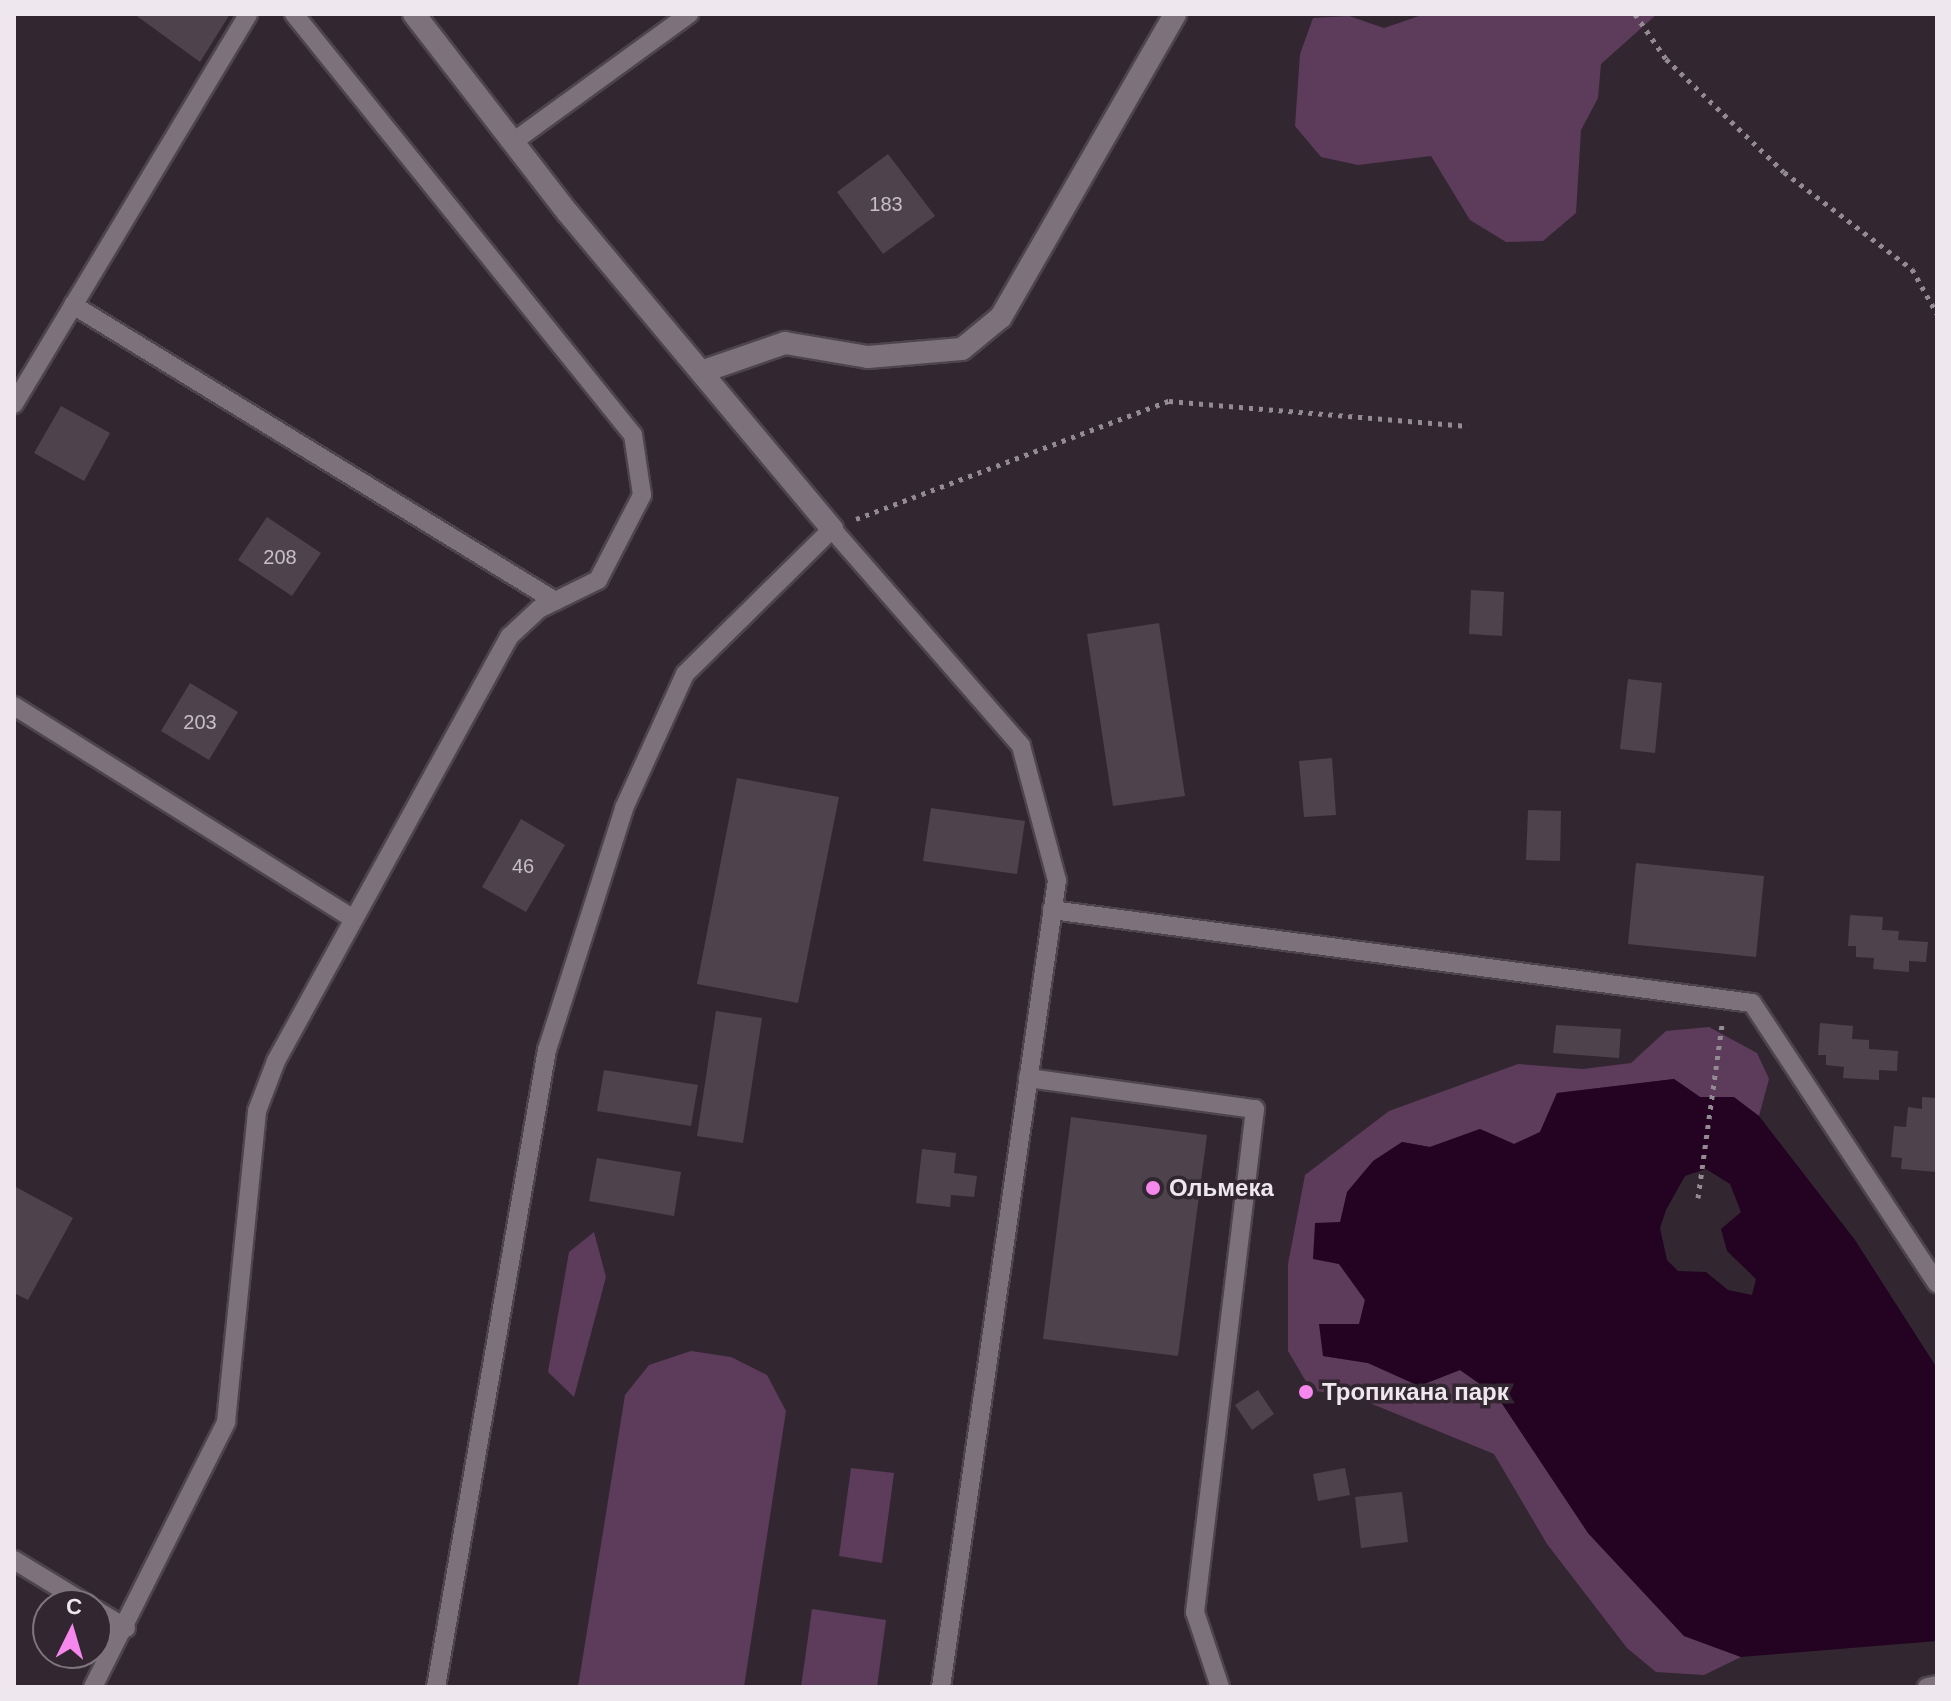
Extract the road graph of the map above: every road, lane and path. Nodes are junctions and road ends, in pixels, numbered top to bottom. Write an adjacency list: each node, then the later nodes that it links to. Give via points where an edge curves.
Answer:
1 (248, 14): 8 (lane)
2 (294, 14): 14 (lane, via 633,435 642,495 598,580)
3 (414, 14): 7 (street)
4 (689, 14): 7 (lane)
5 (1175, 14): 10 (street, via 1001,317 962,349 868,357 785,343)
6 (1635, 14): 9 (path, via 1666,59 1784,172 1912,269)
7 (513, 142): 10 (street)
8 (73, 305): 11 (lane); 14 (lane)
9 (1937, 314)
10 (704, 371): 13 (street)
11 (14, 404)
12 (1468, 426): 13 (path, via 1169,401)
13 (832, 529): 16 (lane, via 1021,746 1057,880); 28 (lane, via 685,674 624,808 547,1050)
14 (555, 601): 17 (lane, via 510,636)
15 (14, 706): 17 (lane)
16 (1052, 910): 18 (lane); 19 (lane)
17 (354, 919): 25 (lane, via 276,1061 257,1111 226,1422)
18 (1726, 999): 20 (path); 21 (lane, via 1752,1003)
19 (1028, 1078): 29 (lane); 30 (lane, via 1255,1109 1195,1612)
20 (1698, 1198)
21 (1937, 1284)
22 (14, 1560): 23 (lane)
23 (62, 1589)
24 (112, 1620): 25 (lane)
25 (126, 1628): 27 (lane)
26 (1937, 1685): 31 (lane)
27 (93, 1687)
28 (436, 1687)
29 (941, 1687)
30 (1220, 1687)
31 (1927, 1687)

